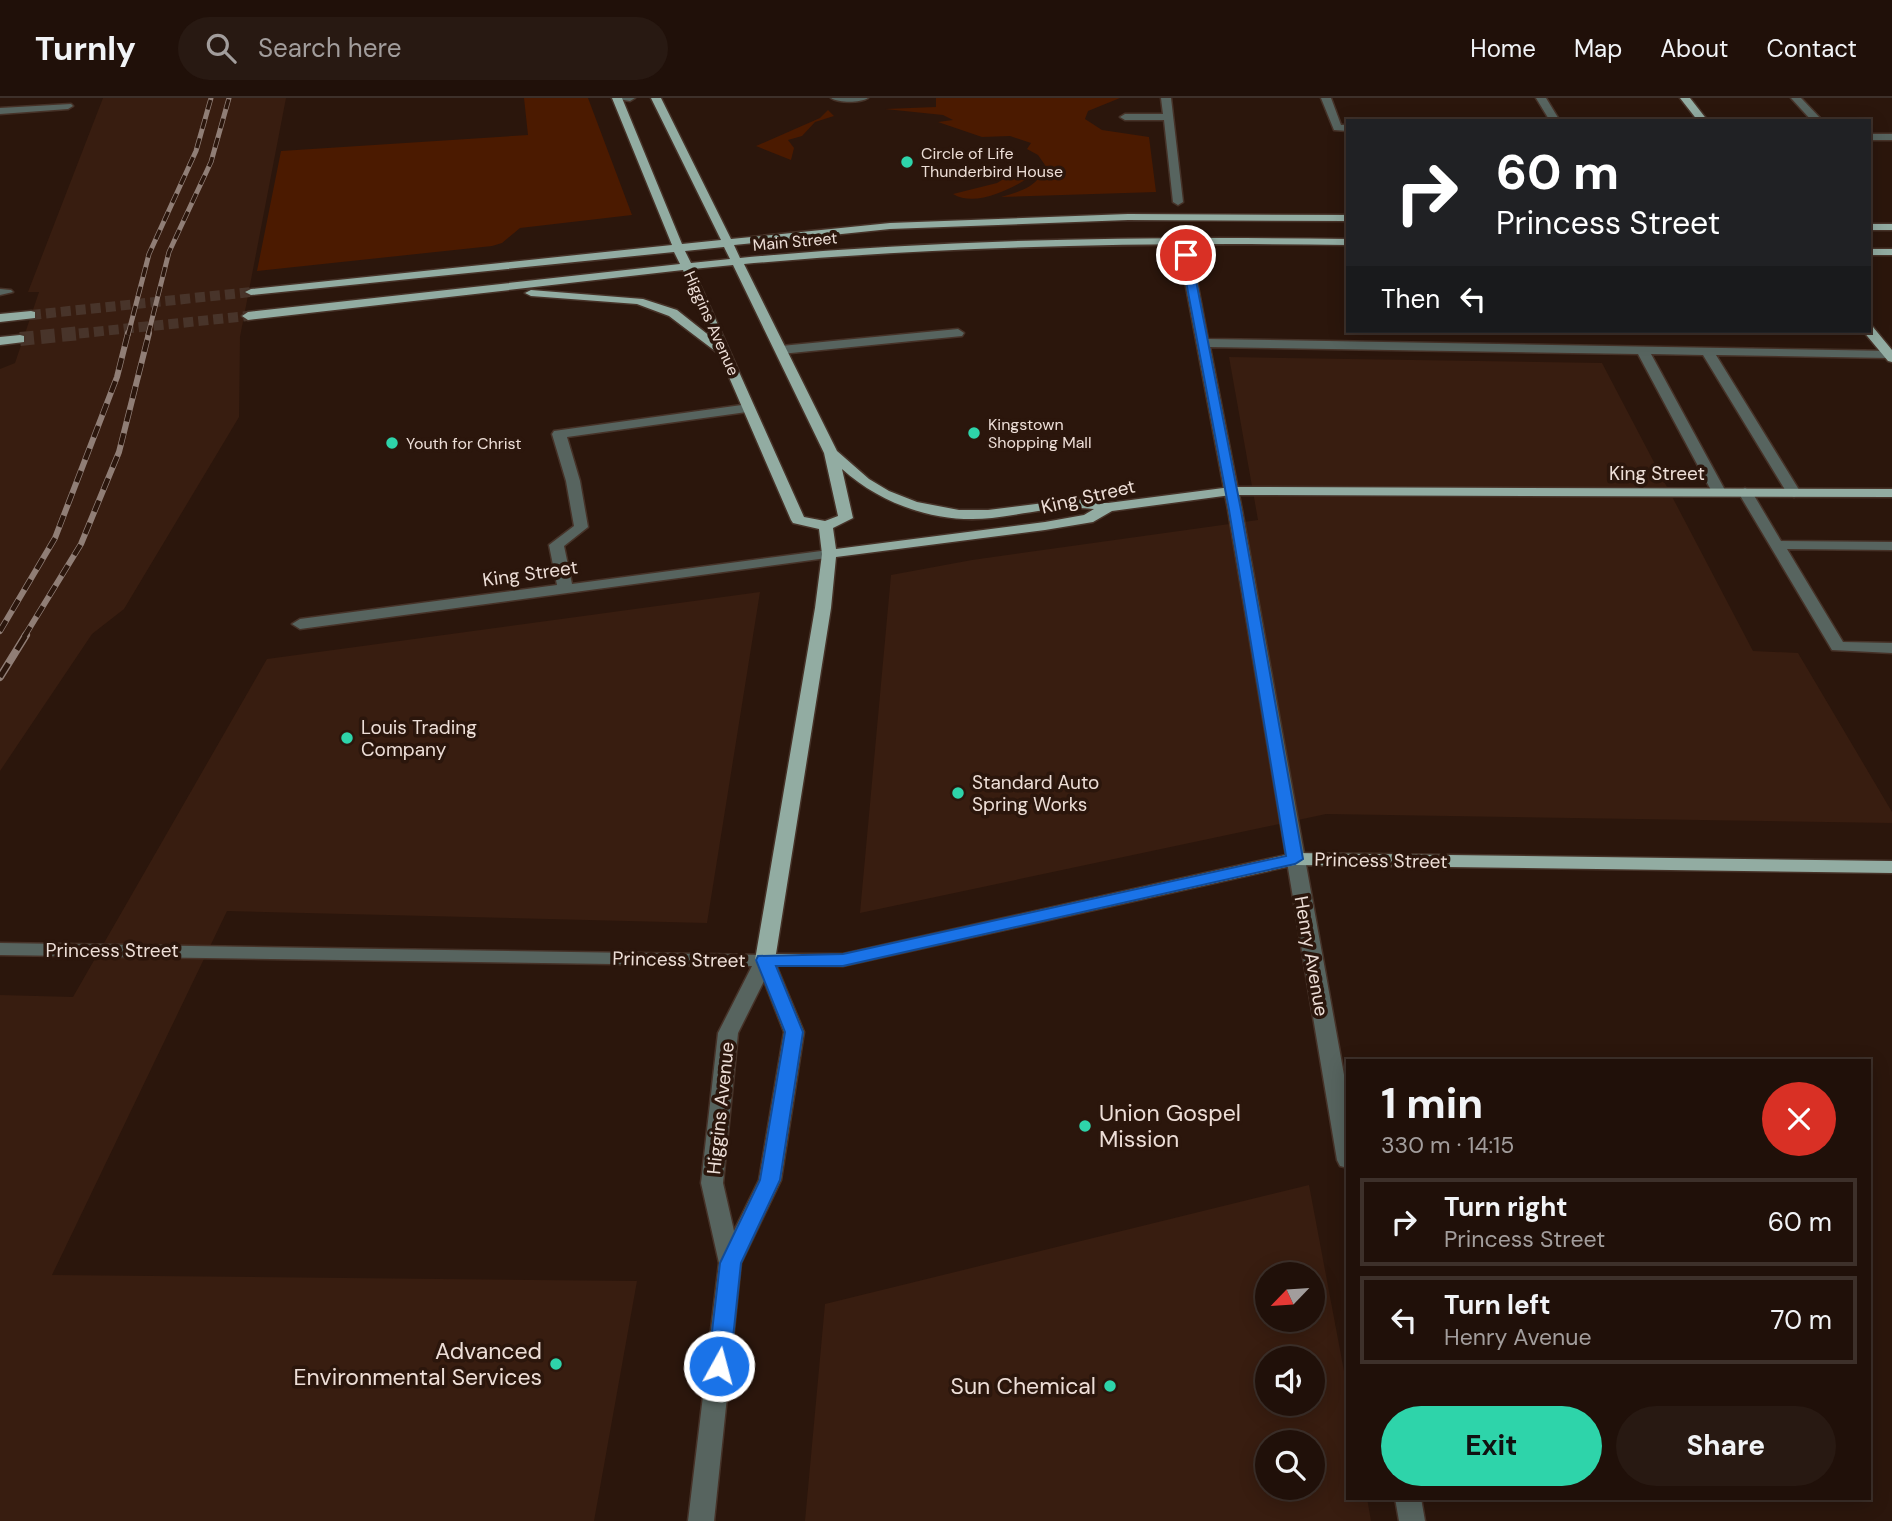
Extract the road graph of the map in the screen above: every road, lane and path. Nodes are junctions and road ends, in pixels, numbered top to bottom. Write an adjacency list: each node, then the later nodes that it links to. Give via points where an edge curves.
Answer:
1 (617, 98): 2 (street); 27 (main road, Higgins Avenue)
2 (630, 98)
3 (656, 98): 25 (main road)
4 (836, 98): 5 (street)
5 (863, 98)
6 (1166, 98): 14 (street)
7 (1326, 98): 18 (street, via 1337,128)
8 (1541, 98): 15 (street)
9 (1685, 98): 16 (main road)
10 (1796, 98): 17 (street)
11 (68, 106): 12 (street)
12 (0, 111)
13 (1125, 117): 14 (street)
14 (1170, 117): 21 (street)
15 (1554, 119)
16 (1701, 119)
17 (1816, 119)
18 (1346, 128)
19 (1871, 137): 20 (street)
20 (1892, 137)
21 (1178, 202)
22 (1346, 218): 25 (main road, Main Street, via 1009,220)
23 (1871, 227): 24 (main road)
24 (1892, 227)
25 (726, 241): 27 (main road, Main Street); 31 (main road)
26 (1346, 242): 31 (main road, Main Street, via 1056,243)
27 (678, 247): 32 (main road, Higgins Avenue); 34 (main road, Main Street)
28 (1871, 252): 29 (main road)
29 (1892, 252)
30 (1186, 255): 42 (street, Henry Avenue)
31 (739, 261): 32 (main road, Main Street); 43 (main road)
32 (687, 267): 33 (main road, Main Street); 46 (main road, Higgins Avenue)
33 (479, 291): 36 (main road, Main Street); 46 (main road, via 639,301 673,313)
34 (251, 292)
35 (31, 315): 37 (main road)
36 (248, 316)
37 (0, 318)
38 (1871, 332): 47 (main road)
39 (958, 333): 43 (street)
40 (20, 339): 41 (main road)
41 (0, 341)
42 (1203, 343): 44 (street); 50 (street, Henry Avenue)
43 (781, 350): 49 (main road)
44 (1643, 351): 45 (street); 51 (street)
45 (1708, 352): 47 (street); 53 (street)
46 (725, 353): 48 (main road, Higgins Avenue)
47 (1890, 356)
48 (749, 408): 56 (main road, Higgins Avenue, via 798,520); 60 (street, via 559,434 581,527 556,545)
49 (831, 453): 55 (main road, via 864,482 915,506 959,514 1076,503); 56 (main road, via 846,518)
50 (1231, 491): 51 (main road, King Street); 55 (main road, King Street); 63 (street, Henry Avenue)
51 (1719, 492): 52 (main road, King Street)
52 (1745, 492): 53 (main road, King Street); 57 (street)
53 (1794, 493): 54 (main road, King Street)
54 (1891, 494)
55 (1108, 508): 59 (main road, King Street, via 1088,519)
56 (826, 526): 59 (main road, Higgins Avenue)
57 (1778, 545): 58 (street); 62 (street, via 1838,647)
58 (1892, 546)
59 (829, 554): 60 (street, King Street); 66 (main road, Higgins Avenue)
60 (565, 588): 61 (street, King Street)
61 (300, 624)
62 (1892, 648)
63 (1295, 859): 64 (main road, Princess Street); 66 (main road, Princess Street, via 843,960); 67 (street, Henry Avenue)
64 (1892, 867)
65 (0, 949): 66 (street, Princess Street)
66 (765, 960): 68 (street, Higgins Avenue, via 728,1034 712,1183); 68 (street, Higgins Avenue, via 794,1032 770,1180)
67 (1346, 1149)
68 (730, 1263): 70 (street, Higgins Avenue)
69 (1408, 1500): 71 (street)
70 (701, 1521)
71 (1412, 1521)

